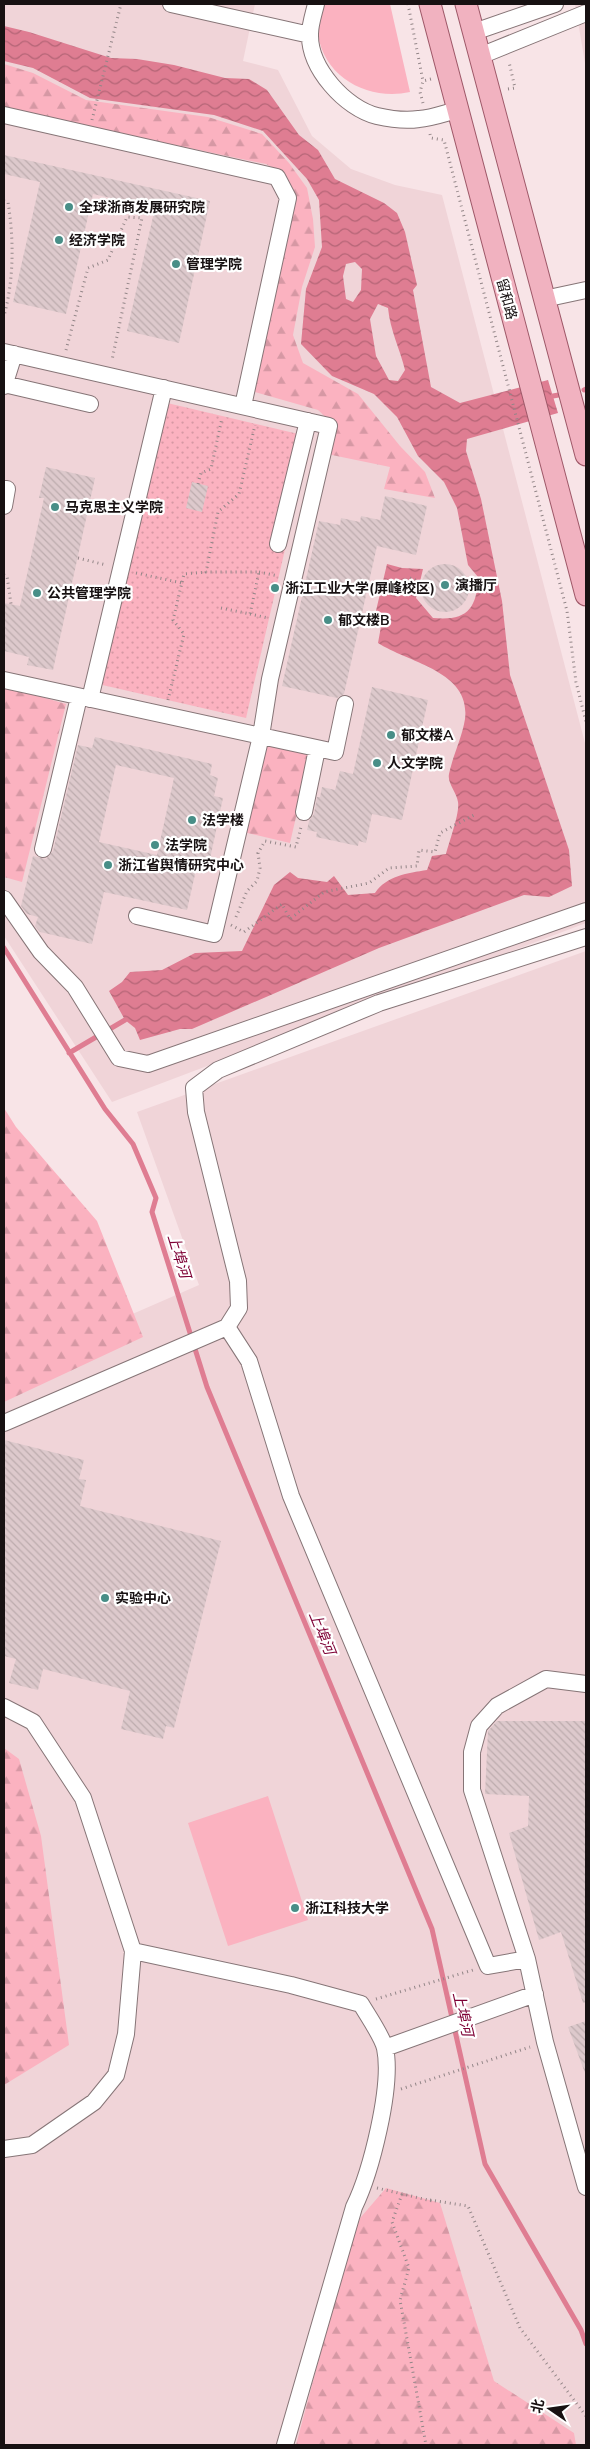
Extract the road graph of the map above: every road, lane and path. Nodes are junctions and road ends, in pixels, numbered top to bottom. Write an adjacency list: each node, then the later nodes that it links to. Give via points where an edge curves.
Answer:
1 (121, 4): 13 (path)
2 (171, 4): 10 (street)
3 (316, 4): 10 (street)
4 (408, 4): 12 (path)
5 (430, 4): 14 (main road, 留和路)
6 (466, 4): 9 (main road)
7 (555, 4): 9 (street)
8 (586, 14): 11 (street)
9 (474, 32): 11 (main road)
10 (310, 35): 14 (street, via 315,62 330,84 350,102 375,116 420,119)
11 (480, 56): 19 (main road)
12 (423, 81)
13 (97, 101)
14 (457, 110): 42 (main road, 留和路)
15 (4, 115): 28 (street, via 277,177 288,198)
16 (431, 138): 49 (path, via 444,140 567,611 576,682)
17 (4, 201): 20 (path, via 8,202 12,230 11,279)
18 (586, 290): 19 (street)
19 (544, 299): 30 (main road)
20 (4, 316)
21 (9, 353): 22 (street); 24 (street)
22 (61, 365): 23 (street); 23 (path, via 88,268 108,260 127,217 142,218)
23 (109, 376): 25 (street)
24 (4, 385): 27 (street)
25 (164, 388): 26 (street); 36 (street)
26 (226, 402): 28 (street); 31 (path, via 211,469 201,473)
27 (90, 404)
28 (251, 408): 29 (street); 37 (path, via 239,494 218,512)
29 (308, 422): 34 (street); 50 (street, via 329,426 270,679)
30 (586, 455)
31 (198, 484)
32 (4, 489): 33 (street, via 8,489)
33 (4, 506)
34 (278, 544)
35 (78, 558): 36 (path)
36 (121, 569): 41 (path); 46 (street)
37 (206, 572): 41 (path, via 184,574); 44 (path, via 259,572 250,614)
38 (4, 576): 43 (path, via 7,576)
39 (410, 578): 40 (path)
40 (422, 582)
41 (182, 583): 48 (path, via 174,620 184,634)
42 (586, 595)
43 (11, 604)
44 (221, 608)
45 (4, 680): 46 (street)
46 (85, 698): 48 (street); 54 (street)
47 (345, 704): 51 (street, via 334,752)
48 (164, 715): 50 (street)
49 (586, 722)
50 (260, 736): 51 (street); 57 (street, via 214,934)
51 (317, 749): 52 (street)
52 (304, 812): 53 (path, via 296,847 265,841 258,853 260,868 257,881 247,891 235,919 227,922 244,932 282,904 290,919 324,892 369,883 389,868 417,866 419,850 435,852 440,833)
53 (474, 815)
54 (43, 849)
55 (4, 899): 56 (street, via 41,952 75,987 119,1058 148,1064)
56 (586, 911)
57 (137, 916)
58 (586, 937): 59 (street, via 379,1003 218,1070 194,1088 196,1112 238,1281 239,1308)
59 (227, 1327): 60 (street); 65 (street, via 249,1361 291,1496)
60 (4, 1423)
61 (586, 1684): 64 (street, via 546,1679 496,1706 479,1726 472,1752 472,1790)
62 (4, 1707): 63 (street, via 32,1722 83,1798)
63 (133, 1951): 67 (street, via 291,1985); 71 (street, via 126,2034 116,2075 94,2102 32,2145)
64 (527, 1959): 65 (street); 66 (street)
65 (488, 1966): 67 (path)
66 (535, 1994): 68 (street); 73 (street)
67 (361, 2004): 68 (street)
68 (385, 2048): 70 (street)
69 (512, 2054): 70 (path)
70 (386, 2094): 72 (street)
71 (4, 2149)
72 (365, 2185): 74 (path); 78 (street, via 354,2207)
73 (586, 2187)
74 (402, 2194): 76 (path); 79 (path, via 392,2222 409,2268 400,2300)
75 (430, 2200): 76 (path)
76 (440, 2203): 77 (path, via 468,2206 520,2328)
77 (586, 2416)
78 (285, 2445)
79 (426, 2445)

